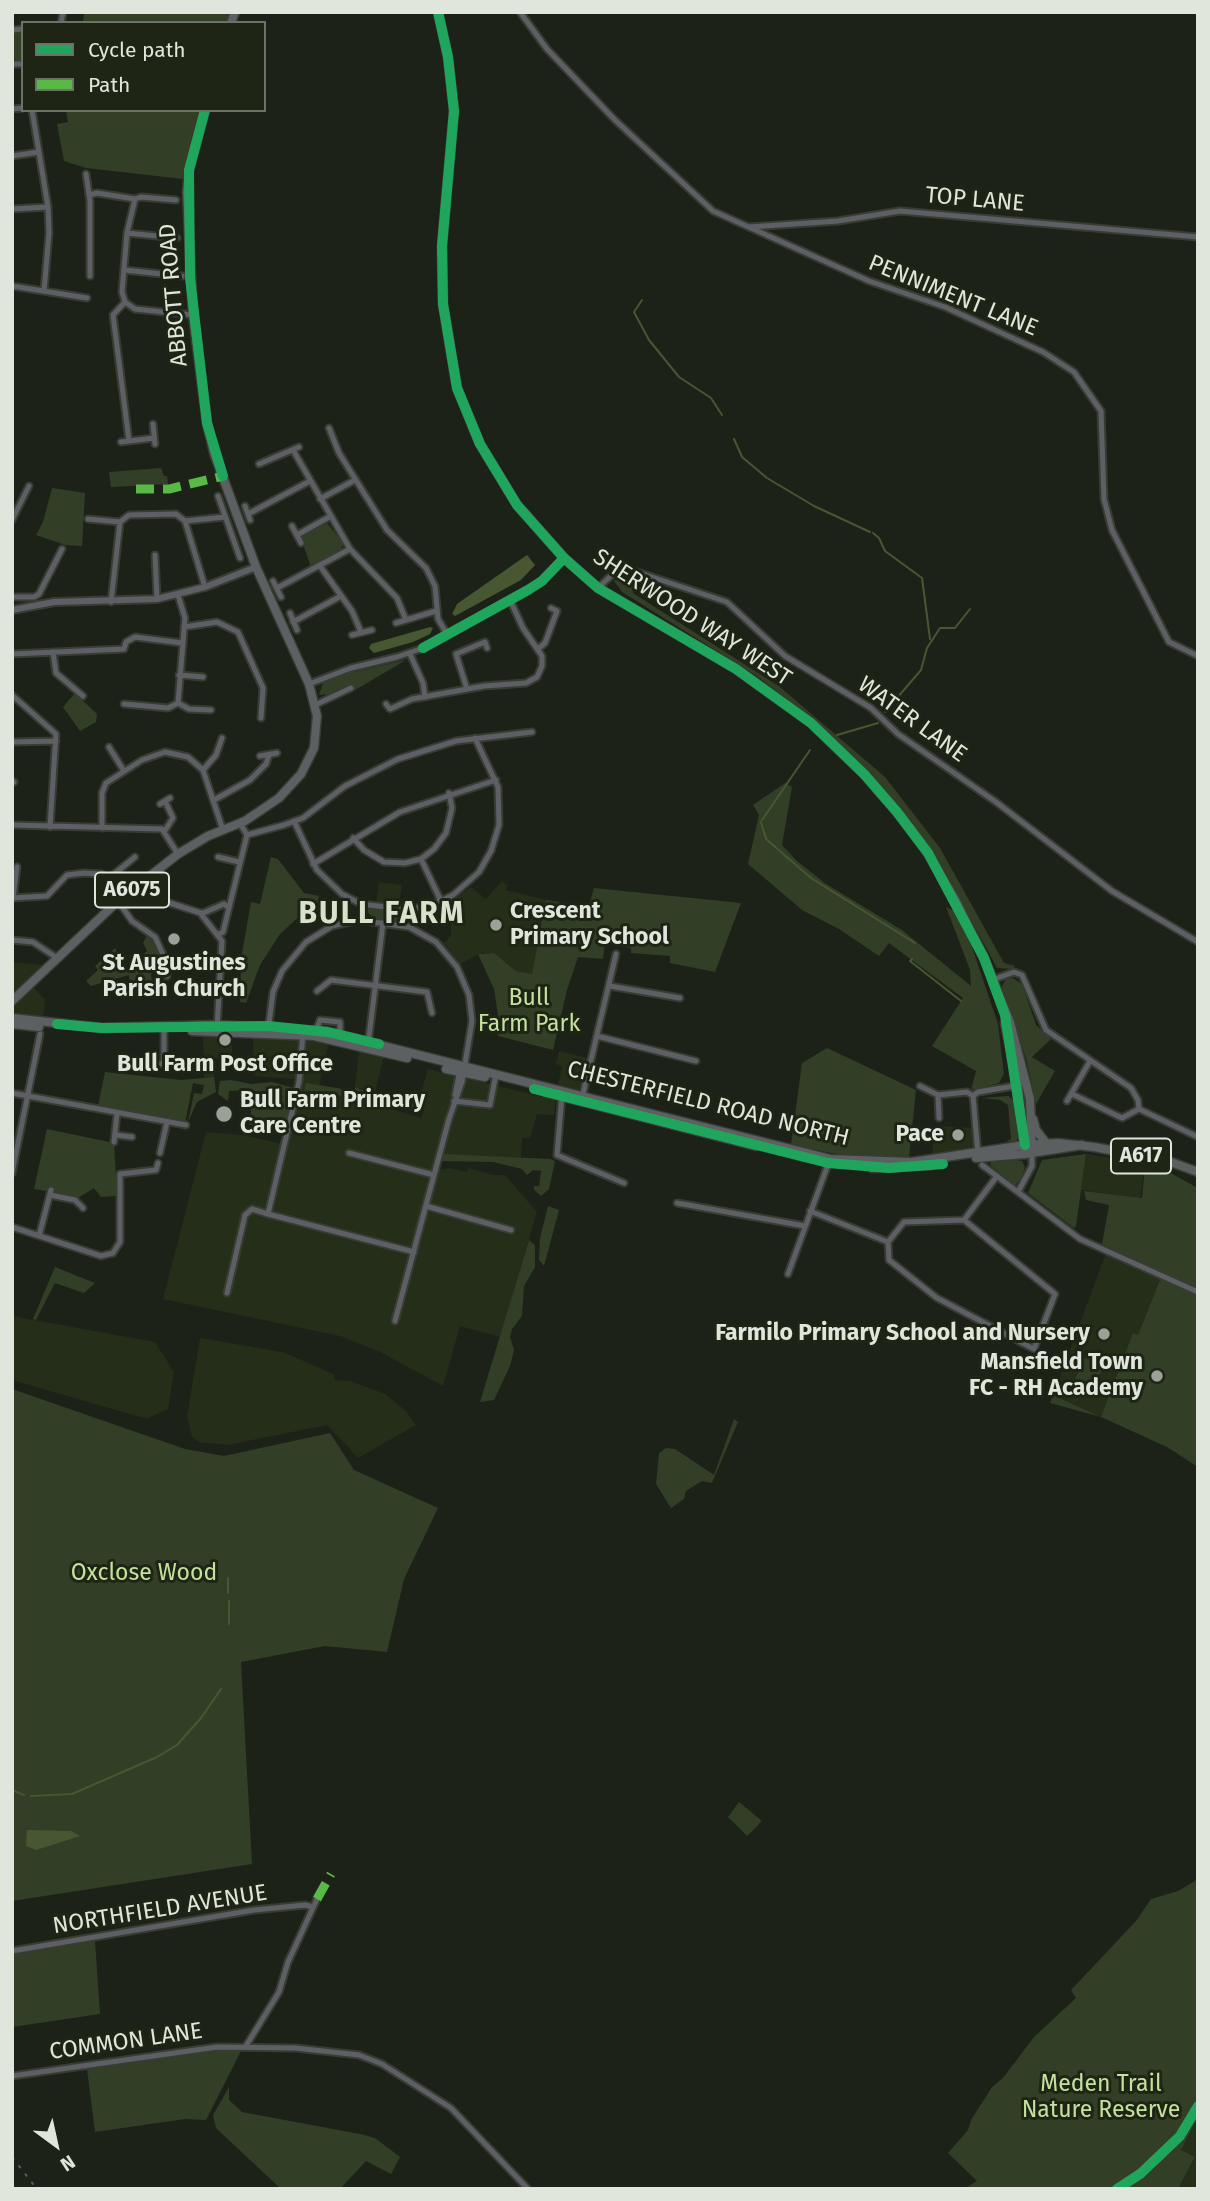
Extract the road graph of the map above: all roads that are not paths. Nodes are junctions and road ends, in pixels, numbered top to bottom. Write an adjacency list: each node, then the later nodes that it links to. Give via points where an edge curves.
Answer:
1 (438, 12): 49 (highway, SHERWOOD WAY WEST, via 453,88 441,272 457,388 505,488)
2 (520, 12): 13 (street, PENNIMENT LANE, via 547,49 673,175 713,211)
3 (32, 112): 5 (street)
4 (204, 112): 24 (main road, ABBOTT ROAD, via 187,192)
5 (38, 152): 6 (street); 11 (street)
6 (12, 156)
7 (86, 174): 8 (street)
8 (89, 195): 9 (street); 18 (street)
9 (135, 200): 10 (street); 14 (street)
10 (176, 200)
11 (48, 207): 12 (street); 21 (street)
12 (12, 209)
13 (749, 227): 15 (street, TOP LANE, via 900,211); 84 (street, PENNIMENT LANE, via 869,281 945,307 1043,352 1074,372 1101,411 1104,499 1112,530 1169,642)
14 (127, 233): 16 (street); 17 (street)
15 (1198, 237)
16 (177, 238)
17 (124, 270): 19 (street); 23 (street)
18 (90, 276)
19 (182, 276)
20 (12, 286): 21 (street)
21 (44, 291): 22 (street)
22 (87, 298)
23 (125, 302): 24 (street, via 135,309); 27 (street, via 113,316)
24 (193, 315): 51 (main road, ABBOTT ROAD, via 214,453)
25 (153, 424): 27 (street, via 155,441)
26 (329, 428): 30 (street)
27 (129, 440): 28 (street)
28 (121, 442)
29 (259, 464): 31 (street, via 296,448)
30 (355, 480): 34 (street); 65 (street, via 394,540 426,568 435,586)
31 (310, 481): 34 (street); 35 (street, via 249,517)
32 (29, 486): 39 (street)
33 (218, 496): 36 (street)
34 (320, 499): 37 (street)
35 (245, 506)
36 (225, 517): 40 (street); 48 (street)
37 (329, 517): 43 (street); 46 (street)
38 (88, 519): 41 (street)
39 (12, 520)
40 (184, 521): 41 (street, via 176,514 129,515); 53 (street)
41 (120, 522): 62 (street)
42 (292, 526): 43 (street)
43 (297, 535): 44 (street)
44 (301, 542)
45 (62, 549): 58 (street, via 39,594)
46 (350, 549): 50 (street); 67 (street, via 397,598)
47 (155, 555): 60 (street)
48 (240, 558)
49 (564, 558): 55 (highway, SHERWOOD WAY WEST); 61 (street, via 542,581)
50 (320, 566): 54 (street); 57 (street)
51 (256, 567): 53 (street); 88 (main road, ABBOTT ROAD / A6075)
52 (273, 580): 54 (street)
53 (205, 587): 56 (street)
54 (277, 588): 59 (street)
55 (598, 588): 146 (street, WATER LANE, via 609,576 628,569 727,602 785,656 871,708 892,730 1112,891); 150 (highway, SHERWOOD WAY WEST, via 771,693 811,723 864,774 928,853)
56 (178, 595): 60 (street); 70 (street)
57 (341, 596): 68 (street); 73 (street)
58 (12, 597)
59 (281, 597)
60 (157, 599): 62 (street)
61 (510, 600): 74 (street); 79 (street)
62 (111, 602): 64 (street, via 54,602)
63 (562, 603): 79 (street, via 554,610 545,643)
64 (12, 610)
65 (436, 611): 67 (street); 74 (street)
66 (290, 613): 68 (street)
67 (406, 620): 69 (street)
68 (293, 622): 71 (street)
69 (396, 623)
70 (184, 627): 77 (street); 100 (street, via 216,622 238,632 263,688)
71 (297, 630)
72 (372, 630): 73 (street)
73 (361, 632): 75 (street)
74 (447, 634): 82 (street)
75 (352, 635)
76 (492, 635): 83 (street, via 486,645)
77 (182, 643): 80 (street, via 135,637 124,649); 85 (street)
78 (452, 646): 83 (street)
79 (539, 648): 89 (street, via 543,662 537,677)
80 (53, 652): 81 (street); 93 (street, via 56,673)
81 (12, 654)
82 (410, 654): 88 (street, via 351,667); 94 (street)
83 (456, 654): 91 (street)
84 (1198, 656)
85 (179, 675): 87 (street); 96 (street)
86 (507, 676): 89 (street)
87 (203, 677)
88 (309, 684): 97 (main road, ABBOTT ROAD / A6075)
89 (508, 685): 91 (street)
90 (351, 688): 97 (street)
91 (467, 689): 94 (street)
92 (12, 695): 104 (street, via 52,727)
93 (83, 696)
94 (425, 697): 99 (street, via 388,706)
95 (124, 704): 96 (street, via 168,708)
96 (178, 704): 98 (street)
97 (315, 705): 117 (main road, ABBOTT ROAD / A6075, via 314,748 302,774 269,806)
98 (211, 710)
99 (388, 716)
100 (261, 718)
101 (532, 732): 103 (street)
102 (222, 738): 110 (street, via 216,755)
103 (475, 738): 112 (street); 116 (street, via 380,767)
104 (56, 741): 105 (street); 119 (street)
105 (12, 742)
106 (109, 747): 111 (street)
107 (277, 753): 108 (street)
108 (268, 755): 109 (street); 114 (street, via 266,764 250,780)
109 (260, 756)
110 (203, 770): 111 (street, via 188,757 165,752); 114 (street)
111 (124, 771): 120 (street, via 103,788)
112 (496, 780): 113 (street); 136 (street, via 500,809 491,852 469,882)
113 (449, 793): 124 (street, via 400,812); 128 (street, via 452,808 446,833)
114 (214, 800): 121 (street)
115 (165, 801): 122 (street, via 173,818)
116 (294, 821): 123 (street); 130 (street)
117 (240, 823): 121 (main road, ABBOTT ROAD / A6075); 123 (street)
118 (12, 825): 119 (street)
119 (50, 827): 120 (street)
120 (102, 828): 122 (street)
121 (223, 830): 125 (main road, ABBOTT ROAD / A6075)
122 (164, 832): 125 (street)
123 (247, 835): 129 (street)
124 (353, 838): 128 (street, via 384,862); 130 (street)
125 (178, 854): 133 (main road, ABBOTT ROAD / A6075)
126 (135, 857): 132 (street)
127 (218, 857): 129 (street)
128 (421, 859): 136 (street)
129 (239, 862): 138 (street)
130 (313, 864): 137 (street, via 334,888)
131 (17, 867): 134 (street)
132 (108, 879): 134 (street, via 99,873 71,874 47,896); 135 (street)
133 (134, 888): 135 (main road, ABBOTT ROAD / A6075); 140 (street)
134 (13, 898)
135 (121, 899): 148 (main road, ABBOTT ROAD / A6075); 149 (street, via 132,921 155,937 167,963)
136 (441, 901): 139 (street)
137 (361, 904): 139 (street); 141 (street)
138 (228, 907): 140 (street, via 224,904); 144 (street, via 223,932)
139 (411, 910): 143 (street)
140 (201, 913): 144 (street)
141 (358, 920): 142 (street); 159 (street, via 319,932 293,955 273,992)
142 (383, 923): 143 (street); 151 (street)
143 (409, 927): 170 (street, via 448,952 469,995 472,1021)
144 (217, 935): 158 (street, via 222,941)
145 (12, 940): 148 (street, via 33,942)
146 (1198, 942)
147 (616, 954): 152 (street)
148 (57, 958): 155 (main road, ABBOTT ROAD / A6075)
149 (167, 976)
150 (992, 980): 166 (street, via 1014,972 1022,975 1040,1023); 172 (highway, SHERWOOD WAY WEST)
151 (376, 986): 153 (street, via 331,980); 156 (street, via 427,992); 164 (street)
152 (610, 986): 154 (street); 163 (street)
153 (317, 990)
154 (680, 998)
155 (13, 999)
156 (432, 1013)
157 (14, 1019): 160 (main road, CHESTERFIELD ROAD NORTH)
158 (217, 1028): 159 (main road, CHESTERFIELD ROAD NORTH); 160 (main road, CHESTERFIELD ROAD NORTH)
159 (268, 1029): 161 (main road, CHESTERFIELD ROAD NORTH)
160 (164, 1030): 168 (street)
161 (303, 1032): 164 (main road, CHESTERFIELD ROAD NORTH); 164 (main road, CHESTERFIELD ROAD NORTH, via 340,1034); 210 (street, via 299,1082)
162 (40, 1034): 178 (street)
163 (597, 1035): 165 (street); 180 (street)
164 (368, 1045): 170 (main road, CHESTERFIELD ROAD NORTH)
165 (696, 1061)
166 (1090, 1061): 176 (street); 183 (street, via 1131,1088)
167 (135, 1063): 168 (street)
168 (164, 1064): 169 (street)
169 (174, 1065)
170 (462, 1071): 171 (main road, CHESTERFIELD ROAD NORTH); 175 (main road, CHESTERFIELD ROAD NORTH); 181 (street)
171 (495, 1079): 175 (main road, CHESTERFIELD ROAD NORTH); 181 (street, via 490,1105)
172 (1023, 1085): 179 (street); 184 (highway, SHERWOOD WAY WEST); 194 (highway, SHERWOOD WAY WEST)
173 (919, 1086): 177 (street)
174 (12, 1093): 178 (street)
175 (563, 1094): 180 (main road, CHESTERFIELD ROAD NORTH); 204 (street, via 557,1155)
176 (1072, 1094): 182 (street); 183 (street, via 1122,1118)
177 (938, 1095): 179 (street); 186 (street)
178 (27, 1096): 185 (street); 191 (street)
179 (972, 1096): 197 (street)
180 (582, 1099): 198 (main road, CHESTERFIELD ROAD NORTH)
181 (454, 1101): 202 (street)
182 (1067, 1101)
183 (1139, 1110): 190 (street)
184 (1032, 1112): 192 (highway, via 1036,1130); 194 (highway, SHERWOOD WAY WEST)
185 (117, 1113): 187 (street); 189 (street, via 116,1138)
186 (939, 1118)
187 (167, 1122): 188 (street); 195 (street)
188 (186, 1125)
189 (132, 1137)
190 (1198, 1138)
191 (15, 1143): 201 (street)
192 (1046, 1143): 193 (highway, CHESTERFIELD ROAD NORTH / A617); 194 (highway, CHESTERFIELD ROAD NORTH / A617)
193 (1082, 1146): 194 (highway, CHESTERFIELD ROAD NORTH / A617); 200 (highway, A617, via 1149,1157)
194 (1028, 1149): 197 (main road, CHESTERFIELD ROAD NORTH); 205 (street, via 1029,1170)
195 (159, 1153)
196 (349, 1153): 202 (street)
197 (980, 1158): 198 (main road, CHESTERFIELD ROAD NORTH, via 912,1168 859,1168); 203 (street)
198 (829, 1161): 209 (street)
199 (158, 1163): 215 (street, via 156,1170 119,1177 120,1242 113,1253 101,1256)
200 (1198, 1172)
201 (12, 1173)
202 (434, 1175): 207 (street)
203 (997, 1176): 205 (street); 211 (street)
204 (624, 1183)
205 (1018, 1192): 219 (street, via 1080,1239)
206 (677, 1203): 212 (street)
207 (426, 1206): 214 (street); 217 (street)
208 (83, 1208): 215 (street, via 75,1200 50,1192)
209 (810, 1211): 212 (street); 216 (street)
210 (268, 1214): 217 (street); 220 (street, via 252,1209 245,1215)
211 (964, 1220): 216 (street, via 908,1221); 216 (street, via 1055,1294 1034,1349 937,1298 891,1264)
212 (805, 1226): 218 (street)
213 (12, 1227): 215 (street)
214 (511, 1230)
215 (39, 1236)
216 (888, 1242)
217 (414, 1252): 221 (street)
218 (788, 1274)
219 (1198, 1292)
220 (227, 1293)
221 (395, 1321)
222 (317, 1899): 223 (street)
223 (313, 1907): 224 (street, NORTHFIELD AVENUE, via 254,1910); 225 (street, via 279,1992)
224 (12, 1951)
225 (246, 2046): 226 (street, COMMON LANE); 227 (street, COMMON LANE, via 326,2050 382,2064 451,2108)
226 (12, 2076)
227 (528, 2189)

